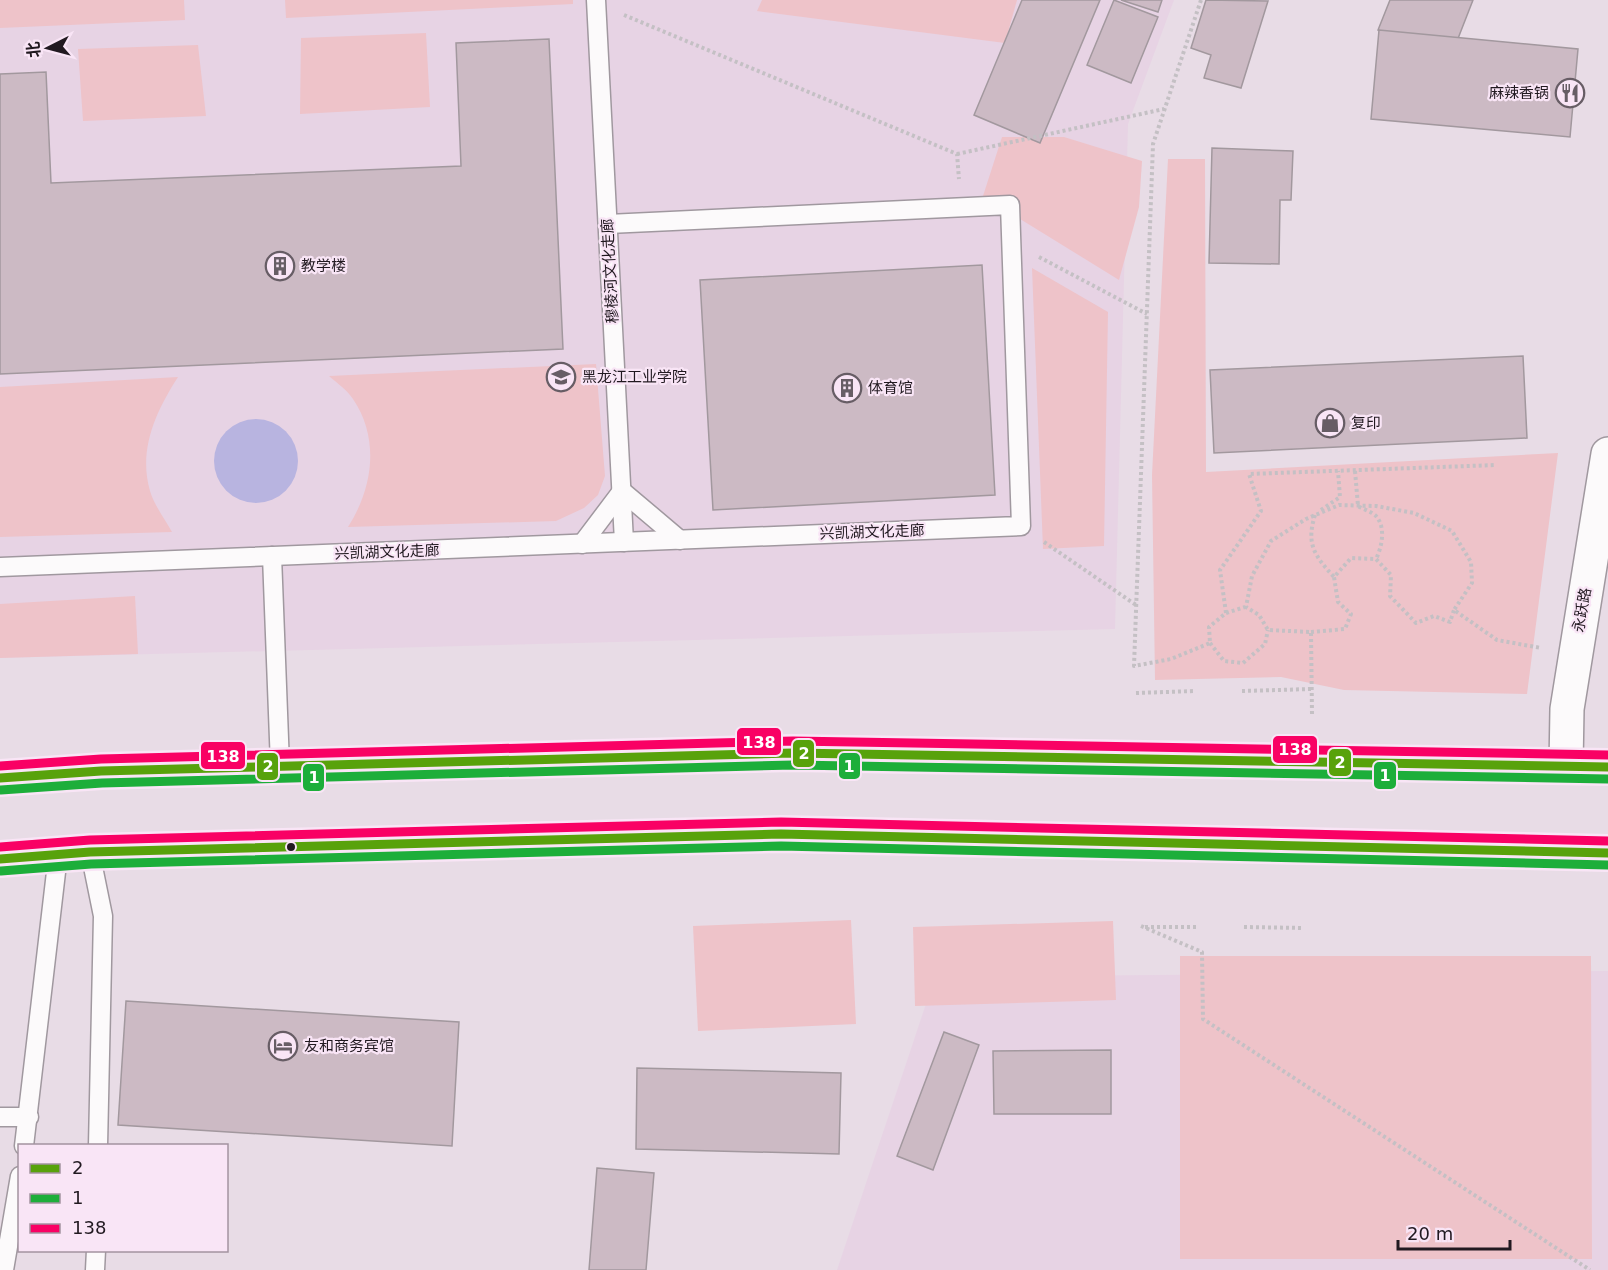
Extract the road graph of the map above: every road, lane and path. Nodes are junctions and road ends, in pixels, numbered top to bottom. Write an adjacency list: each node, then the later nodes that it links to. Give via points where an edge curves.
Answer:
1 (1201, 0): 3 (path)
2 (596, 2): 4 (path); 6 (lane, 穆棱河文化走廊)
3 (1165, 108): 4 (path); 8 (path, via 1153,144)
4 (957, 154): 5 (path)
5 (962, 206): 6 (lane); 7 (lane, via 1010,205)
6 (608, 224): 13 (lane, 穆棱河文化走廊)
7 (1012, 243): 8 (path); 16 (lane)
8 (1147, 314): 24 (path)
9 (1608, 454): 31 (street, 永跃路)
10 (1496, 465): 12 (path)
11 (1338, 471): 12 (path); 15 (path, via 1340,497); 27 (path, via 1249,474 1261,511 1220,570)
12 (1355, 471): 14 (path)
13 (622, 491): 17 (lane); 18 (lane, 穆棱河文化走廊); 19 (lane)
14 (1358, 506): 15 (path, via 1339,505); 21 (path, via 1376,516 1382,532); 26 (path, via 1414,513 1452,531 1471,562 1472,584)
15 (1315, 515): 23 (path, via 1309,540 1320,562); 25 (path, via 1271,541 1252,576)
16 (1021, 526): 17 (lane, 兴凯湖文化走廊); 24 (path)
17 (681, 540): 18 (lane, 兴凯湖文化走廊)
18 (624, 542): 19 (lane, 兴凯湖文化走廊)
19 (582, 544): 20 (lane, 兴凯湖文化走廊)
20 (272, 556): 22 (lane, 兴凯湖文化走廊); 37 (lane)
21 (1376, 559): 23 (path, via 1351,558); 26 (path, via 1391,575 1390,596 1416,623 1434,616 1450,622)
22 (0, 567)
23 (1334, 577): 29 (path, via 1338,602 1351,614 1345,629)
24 (1137, 606): 30 (path, via 1134,666 1171,659)
25 (1246, 607): 27 (path); 28 (path, via 1259,615)
26 (1454, 610): 31 (path, via 1497,640)
27 (1226, 613): 30 (path, via 1209,627)
28 (1268, 630): 29 (path); 30 (path, via 1265,644 1243,663 1224,661)
29 (1311, 632): 32 (path)
30 (1210, 643)
31 (1575, 654): 38 (street, 永跃路, via 1567,709)
32 (1312, 690): 34 (path); 36 (path)
33 (1195, 691): 35 (path)
34 (1242, 691)
35 (1136, 693)
36 (1312, 714)
37 (280, 765): 38 (main road, via 793,753); 40 (main road)
38 (1566, 766): 39 (main road)
39 (1608, 767)
40 (0, 778)
41 (90, 852): 42 (main road, via 781,834); 43 (main road); 51 (lane, via 104,916)
42 (1608, 853)
43 (58, 855): 44 (main road); 49 (lane)
44 (0, 859)
45 (1196, 927): 56 (path, via 1141,927 1202,952 1203,1019)
46 (1244, 927): 47 (path)
47 (1303, 928)
48 (0, 1117): 49 (lane)
49 (29, 1117): 50 (lane)
50 (24, 1144)
51 (98, 1144)
52 (18, 1188): 54 (lane)
53 (96, 1252): 55 (lane)
54 (4, 1270)
55 (95, 1270)
56 (1590, 1270)

